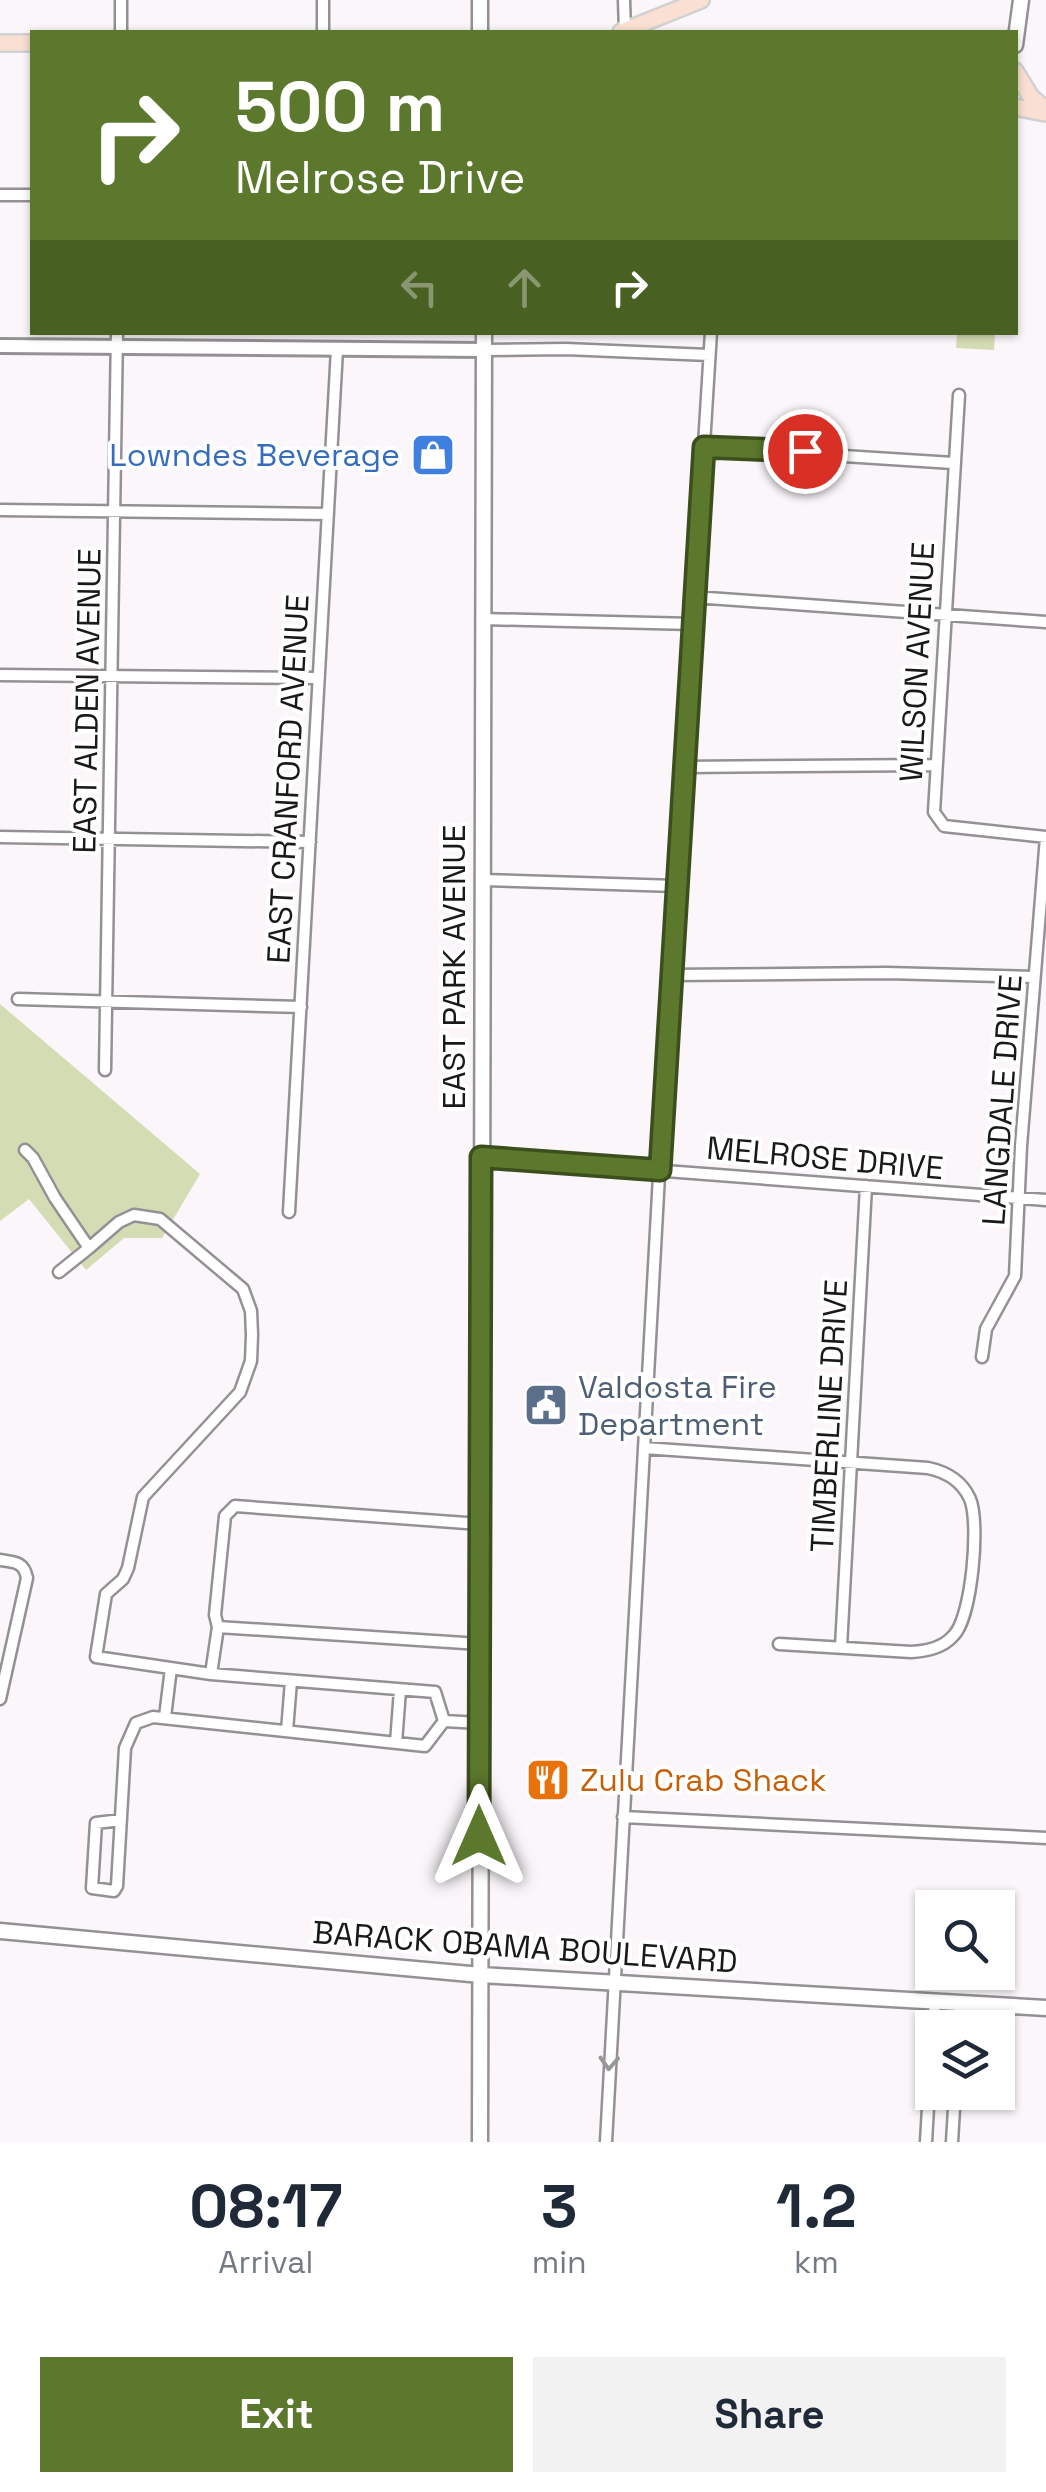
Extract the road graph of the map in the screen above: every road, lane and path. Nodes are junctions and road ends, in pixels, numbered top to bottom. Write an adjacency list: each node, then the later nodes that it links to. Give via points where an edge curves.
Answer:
1 (121, 0): 7 (street)
2 (324, 0): 8 (street)
3 (480, 0): 9 (main road)
4 (624, 0): 10 (street)
5 (701, 0): 11 (main road)
6 (1021, 0): 12 (main road)
7 (121, 30)
8 (323, 30)
9 (480, 30)
10 (624, 30)
11 (629, 30)
12 (1017, 30)
13 (0, 42): 14 (main road)
14 (30, 43)
15 (1018, 75): 17 (main road)
16 (1018, 108): 17 (main road)
17 (1046, 112)
18 (0, 195): 19 (street)
19 (30, 196)
20 (484, 335): 25 (main road, EAST PARK AVENUE)
21 (710, 335): 26 (street)
22 (117, 340): 23 (street); 24 (street); 31 (street, EAST ALDEN AVENUE)
23 (0, 346)
24 (337, 350): 25 (street); 32 (street, EAST CRANFORD AVENUE)
25 (484, 350): 26 (street); 35 (main road, EAST PARK AVENUE)
26 (710, 355): 28 (street)
27 (958, 395): 29 (street, WILSON AVENUE)
28 (704, 447): 29 (street); 33 (street)
29 (953, 463): 34 (street, WILSON AVENUE)
30 (0, 510): 31 (street)
31 (115, 510): 32 (street); 39 (street, EAST ALDEN AVENUE)
32 (328, 514): 40 (street, EAST CRANFORD AVENUE)
33 (694, 597): 34 (street); 37 (street)
34 (944, 616): 36 (street); 41 (street, WILSON AVENUE)
35 (483, 619): 37 (street); 47 (main road, EAST PARK AVENUE)
36 (1046, 622)
37 (692, 624): 42 (street)
38 (0, 675): 39 (street)
39 (113, 676): 40 (street); 45 (street, EAST ALDEN AVENUE)
40 (318, 678): 46 (street, EAST CRANFORD AVENUE)
41 (934, 765): 42 (street); 44 (street, WILSON AVENUE, via 934,812 944,826)
42 (684, 767): 48 (street)
43 (0, 837): 45 (street)
44 (1046, 837): 50 (street, LANGDALE DRIVE)
45 (109, 838): 46 (street); 52 (street, EAST ALDEN AVENUE)
46 (310, 842): 53 (street, EAST CRANFORD AVENUE)
47 (482, 880): 48 (street); 56 (main road, EAST PARK AVENUE)
48 (676, 886): 49 (street)
49 (671, 976): 50 (street); 57 (street)
50 (1034, 977): 59 (street, LANGDALE DRIVE)
51 (18, 1000): 52 (street)
52 (107, 1002): 53 (street); 54 (street, EAST ALDEN AVENUE)
53 (300, 1007): 61 (street, EAST CRANFORD AVENUE)
54 (105, 1070)
55 (24, 1150): 62 (street)
56 (481, 1157): 57 (street, MELROSE DRIVE); 67 (main road, EAST PARK AVENUE)
57 (660, 1170): 58 (street, MELROSE DRIVE); 65 (street)
58 (866, 1186): 59 (street, MELROSE DRIVE); 66 (street, TIMBERLINE DRIVE)
59 (1021, 1199): 60 (street, MELROSE DRIVE); 64 (street, LANGDALE DRIVE, via 1015,1276 986,1328)
60 (1046, 1200)
61 (290, 1212)
62 (89, 1248): 63 (street); 73 (street, via 134,1215 160,1219 243,1289 251,1311 251,1361 240,1392 143,1497 128,1568 106,1594 96,1656)
63 (59, 1272)
64 (982, 1358)
65 (644, 1448): 66 (street); 84 (street)
66 (852, 1460): 72 (street, TIMBERLINE DRIVE); 72 (street, via 938,1470 960,1483 974,1514 970,1594 954,1636 932,1649)
67 (480, 1524): 69 (street, via 235,1506 225,1516); 70 (main road, EAST PARK AVENUE)
68 (0, 1560): 75 (street, via 19,1563 27,1578)
69 (218, 1627): 70 (street); 74 (street)
70 (480, 1644): 81 (main road, EAST PARK AVENUE)
71 (778, 1644): 72 (street)
72 (841, 1648)
73 (171, 1668): 74 (street); 79 (street)
74 (211, 1674): 76 (street)
75 (3, 1676): 78 (street)
76 (291, 1681): 77 (street); 82 (street)
77 (400, 1690): 80 (street, via 435,1692); 83 (street)
78 (0, 1699)
79 (165, 1717): 82 (street); 85 (street, via 136,1722 126,1748)
80 (444, 1722): 81 (street); 83 (street, via 426,1746)
81 (480, 1723): 88 (main road, EAST PARK AVENUE)
82 (287, 1731): 83 (street)
83 (396, 1743)
84 (623, 1817): 86 (street); 89 (street)
85 (121, 1820): 85 (street, via 117,1886 96,1891 96,1824)
86 (1046, 1838)
87 (0, 1931): 88 (main road, BARACK OBAMA BOULEVARD)
88 (480, 1974): 89 (main road, BARACK OBAMA BOULEVARD); 97 (main road, EAST PARK AVENUE)
89 (613, 1984): 90 (main road, BARACK OBAMA BOULEVARD); 98 (street, one-way to 98)
90 (935, 2002): 91 (main road, BARACK OBAMA BOULEVARD); 93 (street)
91 (961, 2003): 92 (main road, BARACK OBAMA BOULEVARD); 94 (street)
92 (1046, 2008)
93 (934, 2010)
94 (960, 2010)
95 (928, 2110): 99 (street)
96 (954, 2110): 100 (street)
97 (480, 2142)
98 (606, 2142)
99 (926, 2142)
100 (952, 2142)

